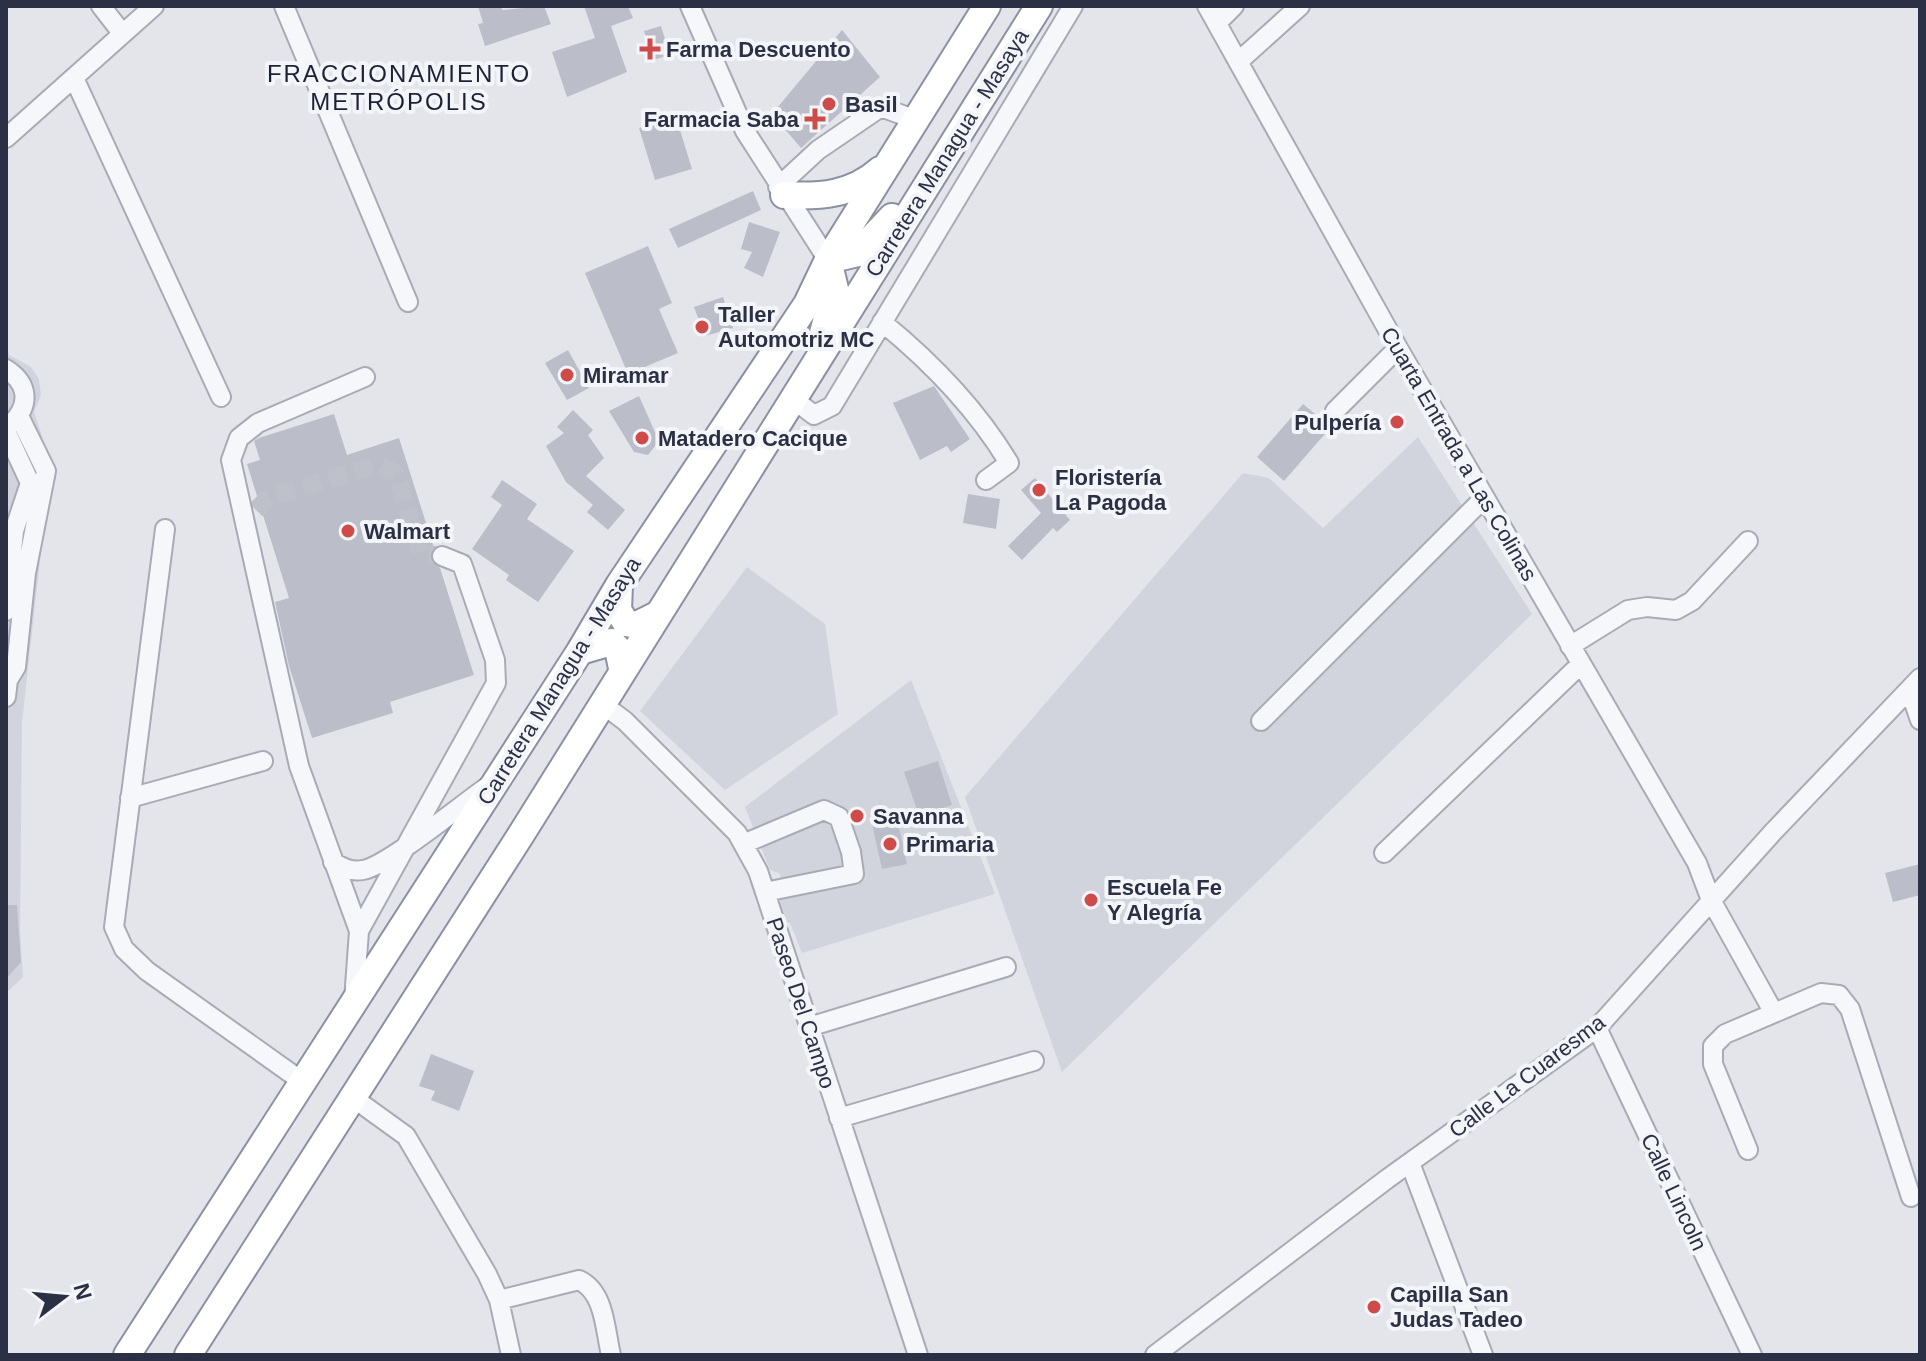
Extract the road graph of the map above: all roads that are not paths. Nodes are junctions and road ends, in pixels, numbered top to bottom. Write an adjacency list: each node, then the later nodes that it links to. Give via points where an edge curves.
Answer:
1 (101, 6): 12 (street)
2 (154, 6): 12 (street)
3 (284, 6): 21 (street)
4 (690, 6): 19 (street, via 739,120)
5 (987, 6): 15 (highway, Carretera Managua - Masaya)
6 (1039, 6): 17 (highway, Carretera Managua - Masaya)
7 (1073, 6): 22 (street)
8 (1207, 6): 11 (street, Cuarta Entrada a Las Colinas)
9 (1234, 6): 11 (street)
10 (1300, 6): 13 (street)
11 (1217, 23): 13 (street, Cuarta Entrada a Las Colinas)
12 (122, 33): 14 (street)
13 (1238, 62): 23 (street, Cuarta Entrada a Las Colinas)
14 (74, 78): 16 (street); 26 (street)
15 (916, 120): 18 (highway, Carretera Managua - Masaya); 19 (street, via 881,107 818,150)
16 (6, 138)
17 (946, 152): 20 (highway, via 858,253); 27 (highway, Carretera Managua - Masaya)
18 (894, 156): 19 (highway, via 866,182 846,191 817,196); 20 (highway, Carretera Managua - Masaya)
19 (781, 191): 20 (street)
20 (828, 260): 27 (highway, via 835,289 827,327 798,376); 38 (highway, Carretera Managua - Masaya, via 807,304)
21 (408, 302)
22 (882, 322): 27 (street, via 832,406 814,415); 30 (street, via 940,373 992,436 1009,463)
23 (1398, 348): 28 (street); 31 (street, Cuarta Entrada a Las Colinas)
24 (6, 369): 29 (street, via 24,387 26,398)
25 (365, 377): 34 (street, via 258,423 239,438 231,460)
26 (221, 397)
27 (794, 397): 39 (highway, Carretera Managua - Masaya)
28 (1335, 411)
29 (10, 424): 37 (street, via 37,484 14,531)
30 (986, 480)
31 (1484, 498): 41 (street, Cuarta Entrada a Las Colinas); 49 (street)
32 (256, 510): 34 (street)
33 (165, 529): 52 (street)
34 (249, 532): 56 (street, via 299,766)
35 (1748, 541): 41 (street, via 1692,601 1676,610 1628,610)
36 (442, 556): 54 (street, via 462,564 495,660 496,683)
37 (17, 574): 40 (street)
38 (619, 585): 39 (highway, via 618,610 626,623 642,624); 42 (highway, Carretera Managua - Masaya)
39 (657, 615): 44 (highway, Carretera Managua - Masaya)
40 (11, 618): 46 (street, via 16,667)
41 (1570, 646): 43 (street, Cuarta Entrada a Las Colinas)
42 (580, 651): 44 (highway, via 611,642); 51 (highway, Carretera Managua - Masaya)
43 (1581, 664): 55 (street); 58 (street, Cuarta Entrada a Las Colinas, via 1697,863)
44 (622, 668): 47 (highway, Carretera Managua - Masaya)
45 (1915, 684): 48 (street); 58 (street, Calle La Cuaresma)
46 (7, 685)
47 (601, 703): 53 (street, Paseo Del Campo, via 625,721); 67 (highway, Carretera Managua - Masaya)
48 (1920, 720)
49 (1261, 721)
50 (263, 761): 52 (street)
51 (497, 780): 54 (street); 61 (highway, Carretera Managua - Masaya)
52 (130, 798): 66 (street, via 114,927 124,949)
53 (743, 844): 57 (street, Paseo Del Campo); 57 (street, via 824,810 839,817 854,874)
54 (406, 845): 56 (street, via 363,870 347,870); 59 (street)
55 (1384, 853)
56 (333, 862): 59 (street)
57 (765, 892): 63 (street, Paseo Del Campo)
58 (1711, 900): 62 (street, Cuarta Entrada a Las Colinas); 64 (street, Calle La Cuaresma)
59 (359, 931): 61 (street)
60 (1006, 967): 63 (street)
61 (353, 1003): 66 (highway, Carretera Managua - Masaya)
62 (1774, 1013): 69 (street, via 1725,1034 1713,1046 1713,1064); 71 (street, via 1821,993 1839,995 1850,1009)
63 (809, 1027): 68 (street, Paseo Del Campo)
64 (1597, 1028): 70 (street, Calle La Cuaresma); 80 (street, Calle Lincoln)
65 (1034, 1061): 68 (street)
66 (303, 1082): 73 (highway, Carretera Managua - Masaya)
67 (352, 1097): 72 (street, via 406,1136); 74 (highway, Carretera Managua - Masaya)
68 (839, 1118): 77 (street, Paseo Del Campo)
69 (1748, 1150)
70 (1410, 1163): 78 (street, Calle La Cuaresma); 79 (street)
71 (1911, 1197)
72 (499, 1300): 75 (street); 76 (street, via 579,1280 590,1285 599,1300)
73 (127, 1355)
74 (188, 1355)
75 (511, 1355)
76 (611, 1355)
77 (918, 1355)
78 (1155, 1355)
79 (1483, 1355)
80 (1752, 1355)

